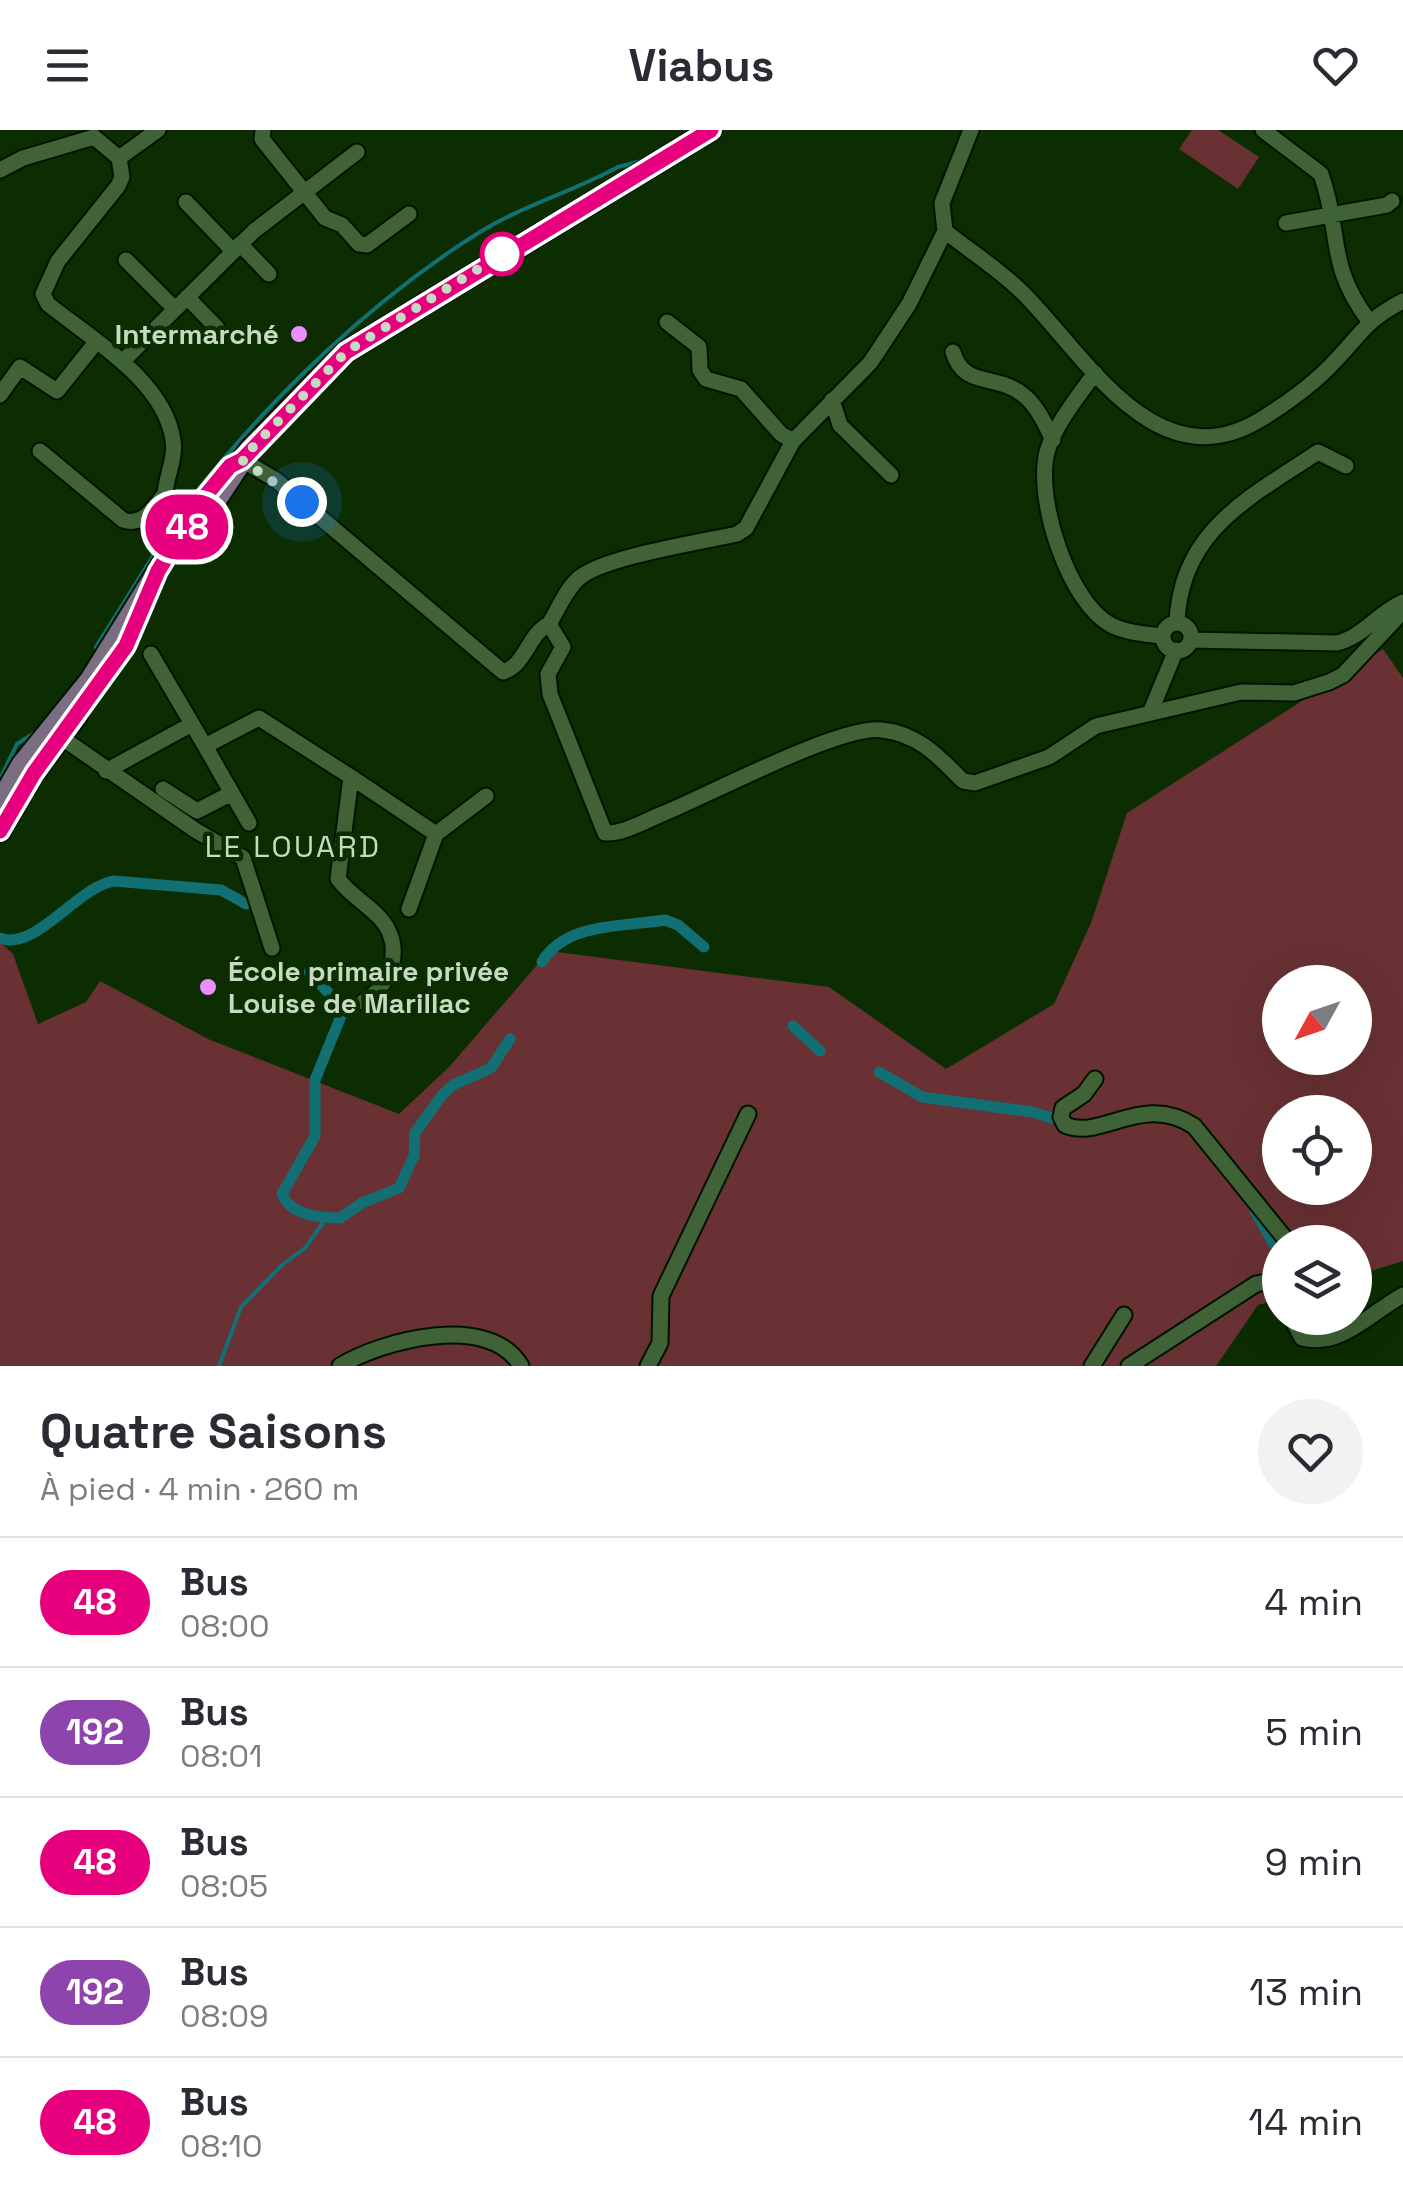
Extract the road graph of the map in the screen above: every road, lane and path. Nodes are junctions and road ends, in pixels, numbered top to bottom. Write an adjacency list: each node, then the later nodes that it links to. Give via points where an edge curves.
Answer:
1 (158, 130): 7 (street)
2 (263, 130): 9 (street, via 262,139)
3 (711, 130): 33 (main road, via 346,352)
4 (971, 130): 15 (street, via 942,204)
5 (1263, 130): 13 (street, via 1321,174)
6 (358, 152): 9 (street)
7 (119, 158): 8 (street, via 94,137); 24 (street, via 118,186 64,253 43,294)
8 (0, 170)
9 (304, 194): 12 (street, via 359,244); 16 (street)
10 (1392, 201): 13 (street)
11 (186, 202): 16 (street)
12 (409, 214)
13 (1330, 216): 14 (street); 21 (street, via 1344,284)
14 (1286, 224)
15 (945, 231): 27 (street, via 1020,290); 29 (street, via 891,334)
16 (236, 248): 18 (street); 20 (street)
17 (126, 260): 20 (street)
18 (269, 274)
19 (1403, 301): 21 (street)
20 (180, 303): 23 (street); 26 (street)
21 (1369, 320): 27 (street, via 1320,375 1266,416 1232,432 1192,435 1153,424)
22 (667, 322): 31 (street, via 699,347 706,379 741,389)
23 (217, 328)
24 (98, 341): 26 (street); 28 (street, via 57,390 20,367)
25 (953, 352): 30 (street, via 968,376 1010,385 1026,396)
26 (124, 361): 36 (street, via 173,435)
27 (1095, 373): 30 (street)
28 (0, 395)
29 (832, 400): 31 (street); 35 (street, via 840,425)
30 (1052, 440): 42 (street, via 1046,502 1081,594 1112,626)
31 (793, 441): 41 (street, via 744,529 585,574)
32 (40, 451): 36 (street, via 122,520 143,520)
33 (242, 460): 37 (main road, via 225,490); 41 (street, via 276,480 503,672 518,664)
34 (1346, 466): 40 (street, via 1318,452 1234,507 1194,559)
35 (892, 475)
36 (165, 494): 37 (street)
37 (195, 516): 50 (main road)
38 (1403, 602): 44 (street)
39 (1403, 611): 46 (street)
40 (1177, 623): 42 (street); 43 (street, via 1189,629)
41 (549, 624): 48 (street, via 563,647 548,674 550,694 605,833 796,754 876,729 924,744 975,784 1049,757 1089,729)
42 (1164, 636): 45 (street)
43 (1190, 640): 44 (street); 45 (street)
44 (1350, 640): 46 (street)
45 (1176, 650): 48 (street)
46 (1365, 653): 48 (street, via 1343,676 1310,689 1240,692)
47 (151, 654): 49 (street)
48 (1150, 713)
49 (192, 724): 51 (street); 52 (street)
50 (56, 734): 52 (street); 57 (main road, via 22,764); 59 (main road)
51 (205, 746): 53 (street, via 259,718); 55 (street)
52 (106, 771): 62 (street, via 244,858)
53 (351, 778): 60 (street); 63 (street, via 338,880 378,916 392,943 392,971)
54 (162, 789): 55 (street, via 196,811)
55 (232, 794): 58 (street)
56 (486, 796): 60 (street)
57 (0, 802)
58 (249, 823)
59 (0, 831)
60 (436, 834): 61 (street)
61 (409, 909)
62 (272, 948)
63 (364, 1002)
64 (1095, 1079): 66 (street, via 1062,1108 1070,1127 1178,1116 1194,1126)
65 (748, 1114): 75 (street, via 661,1296 660,1343)
66 (1274, 1225)
67 (1262, 1283): 77 (street)
68 (1403, 1295): 70 (street)
69 (1124, 1315): 76 (street)
70 (1372, 1316)
71 (1300, 1335): 72 (street, via 1320,1342)
72 (1339, 1335)
73 (340, 1366): 74 (street, via 396,1342 458,1336 499,1344)
74 (521, 1366)
75 (648, 1366)
76 (1092, 1366)
77 (1129, 1366)

